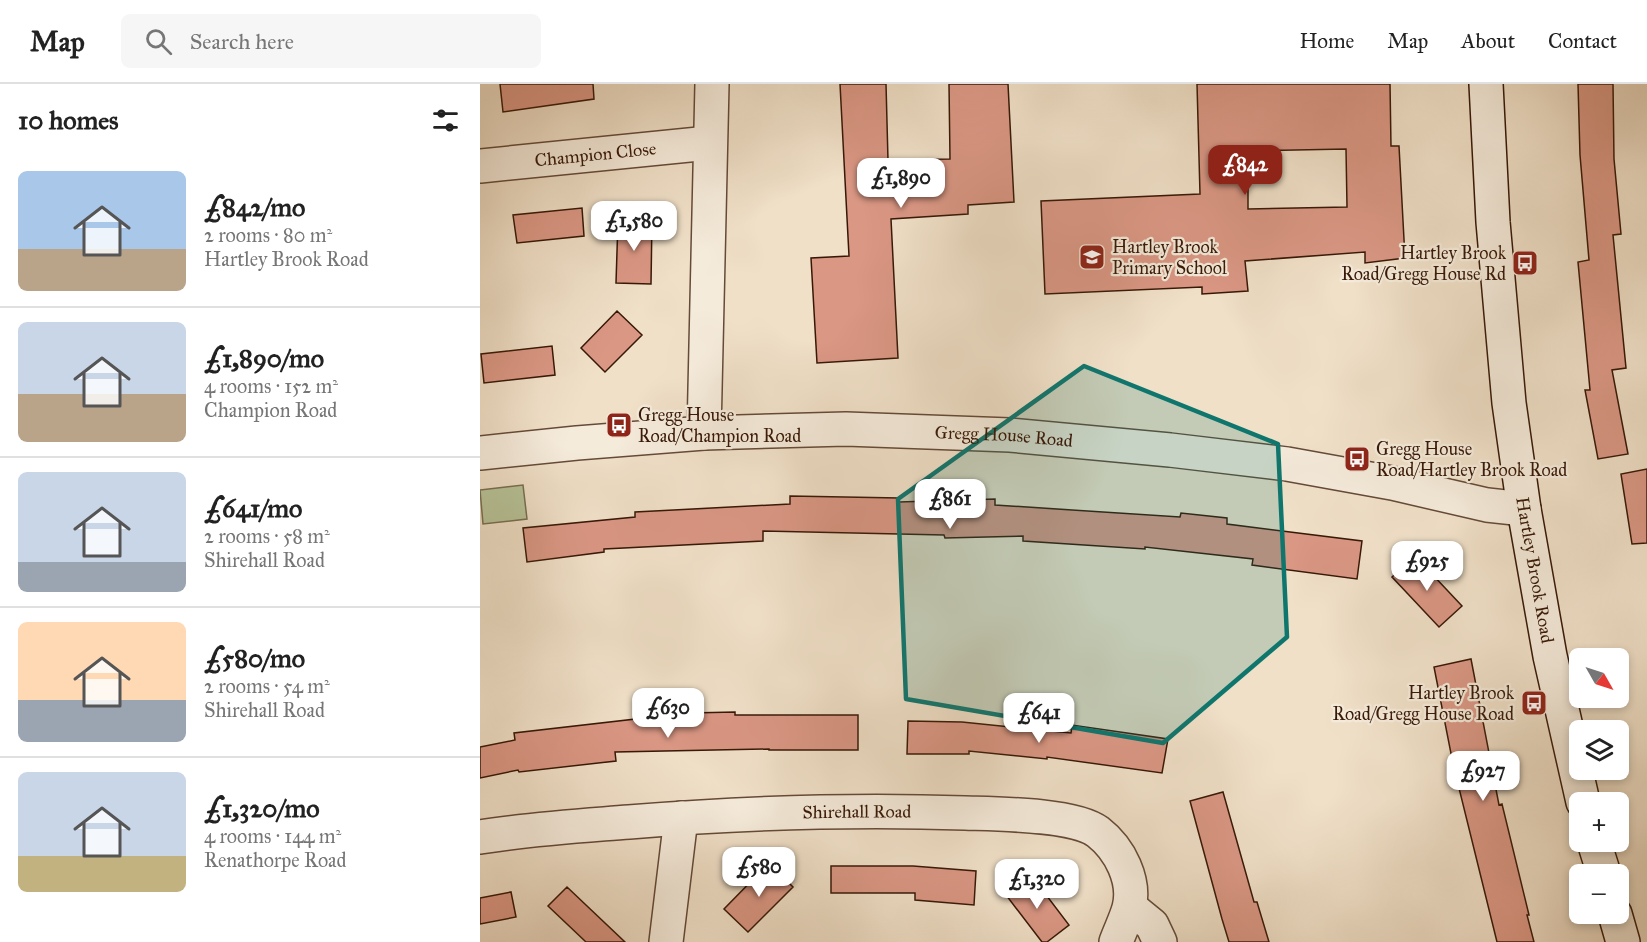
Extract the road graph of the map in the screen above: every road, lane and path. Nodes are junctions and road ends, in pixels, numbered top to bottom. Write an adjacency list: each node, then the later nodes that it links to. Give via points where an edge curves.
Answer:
1 (712, 84): 3 (street)
2 (1486, 84): 7 (street, Hartley Brook Road, via 1509,403)
3 (709, 143): 4 (street, Champion Close); 5 (street)
4 (480, 166)
5 (704, 433): 6 (street, Gregg House Road); 7 (street, Gregg House Road, via 846,429 1010,435 1287,464)
6 (480, 453)
7 (1524, 509): 8 (street, Hartley Brook Road)
8 (1580, 792)
9 (681, 818): 10 (street, Shirehall Road); 11 (street, Shirehall Road, via 884,810 1018,814 1074,822 1097,831 1115,849 1131,886); 13 (street)
10 (480, 837)
11 (1130, 906): 14 (street); 15 (street, via 1152,925)
12 (1618, 924): 16 (street)
13 (666, 942)
14 (1116, 942)
15 (1160, 942)
16 (1623, 942)

